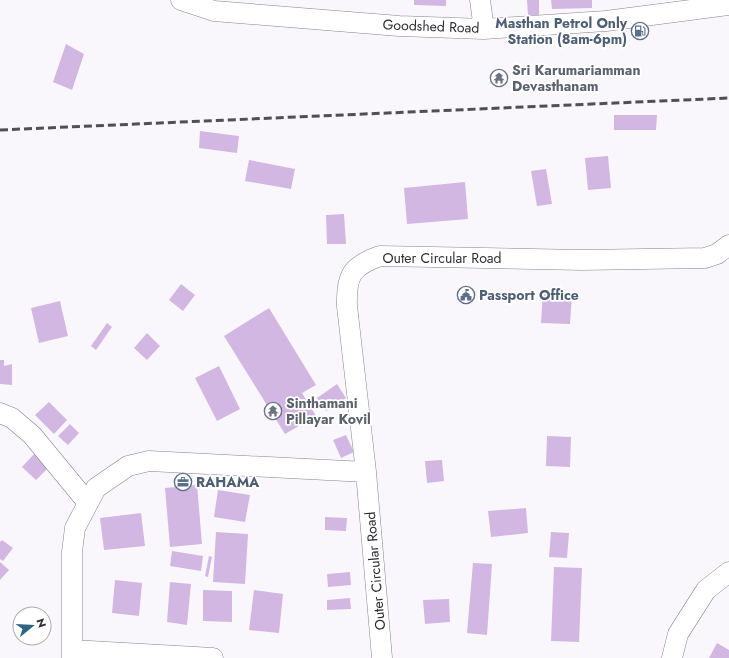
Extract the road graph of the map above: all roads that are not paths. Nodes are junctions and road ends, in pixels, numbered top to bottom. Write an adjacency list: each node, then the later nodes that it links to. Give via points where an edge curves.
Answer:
1 (181, 0): 4 (street, Goodshed Road, via 214,11 399,26)
2 (480, 0): 4 (street)
3 (729, 5): 4 (street, Goodshed Road, via 606,21)
4 (484, 29)
5 (729, 245): 7 (street, Outer Circular Road, via 717,254 705,258 582,260 380,256 364,262 351,275 346,288)
6 (0, 413): 8 (street, via 12,418 32,435)
7 (366, 472): 8 (street, via 149,461 128,466 110,478 96,488); 12 (street, Outer Circular Road)
8 (88, 503): 10 (street, via 75,528 73,546)
9 (729, 572): 13 (street, via 706,590 678,634)
10 (72, 654): 11 (street)
11 (213, 658)
12 (382, 658)
13 (672, 658)

